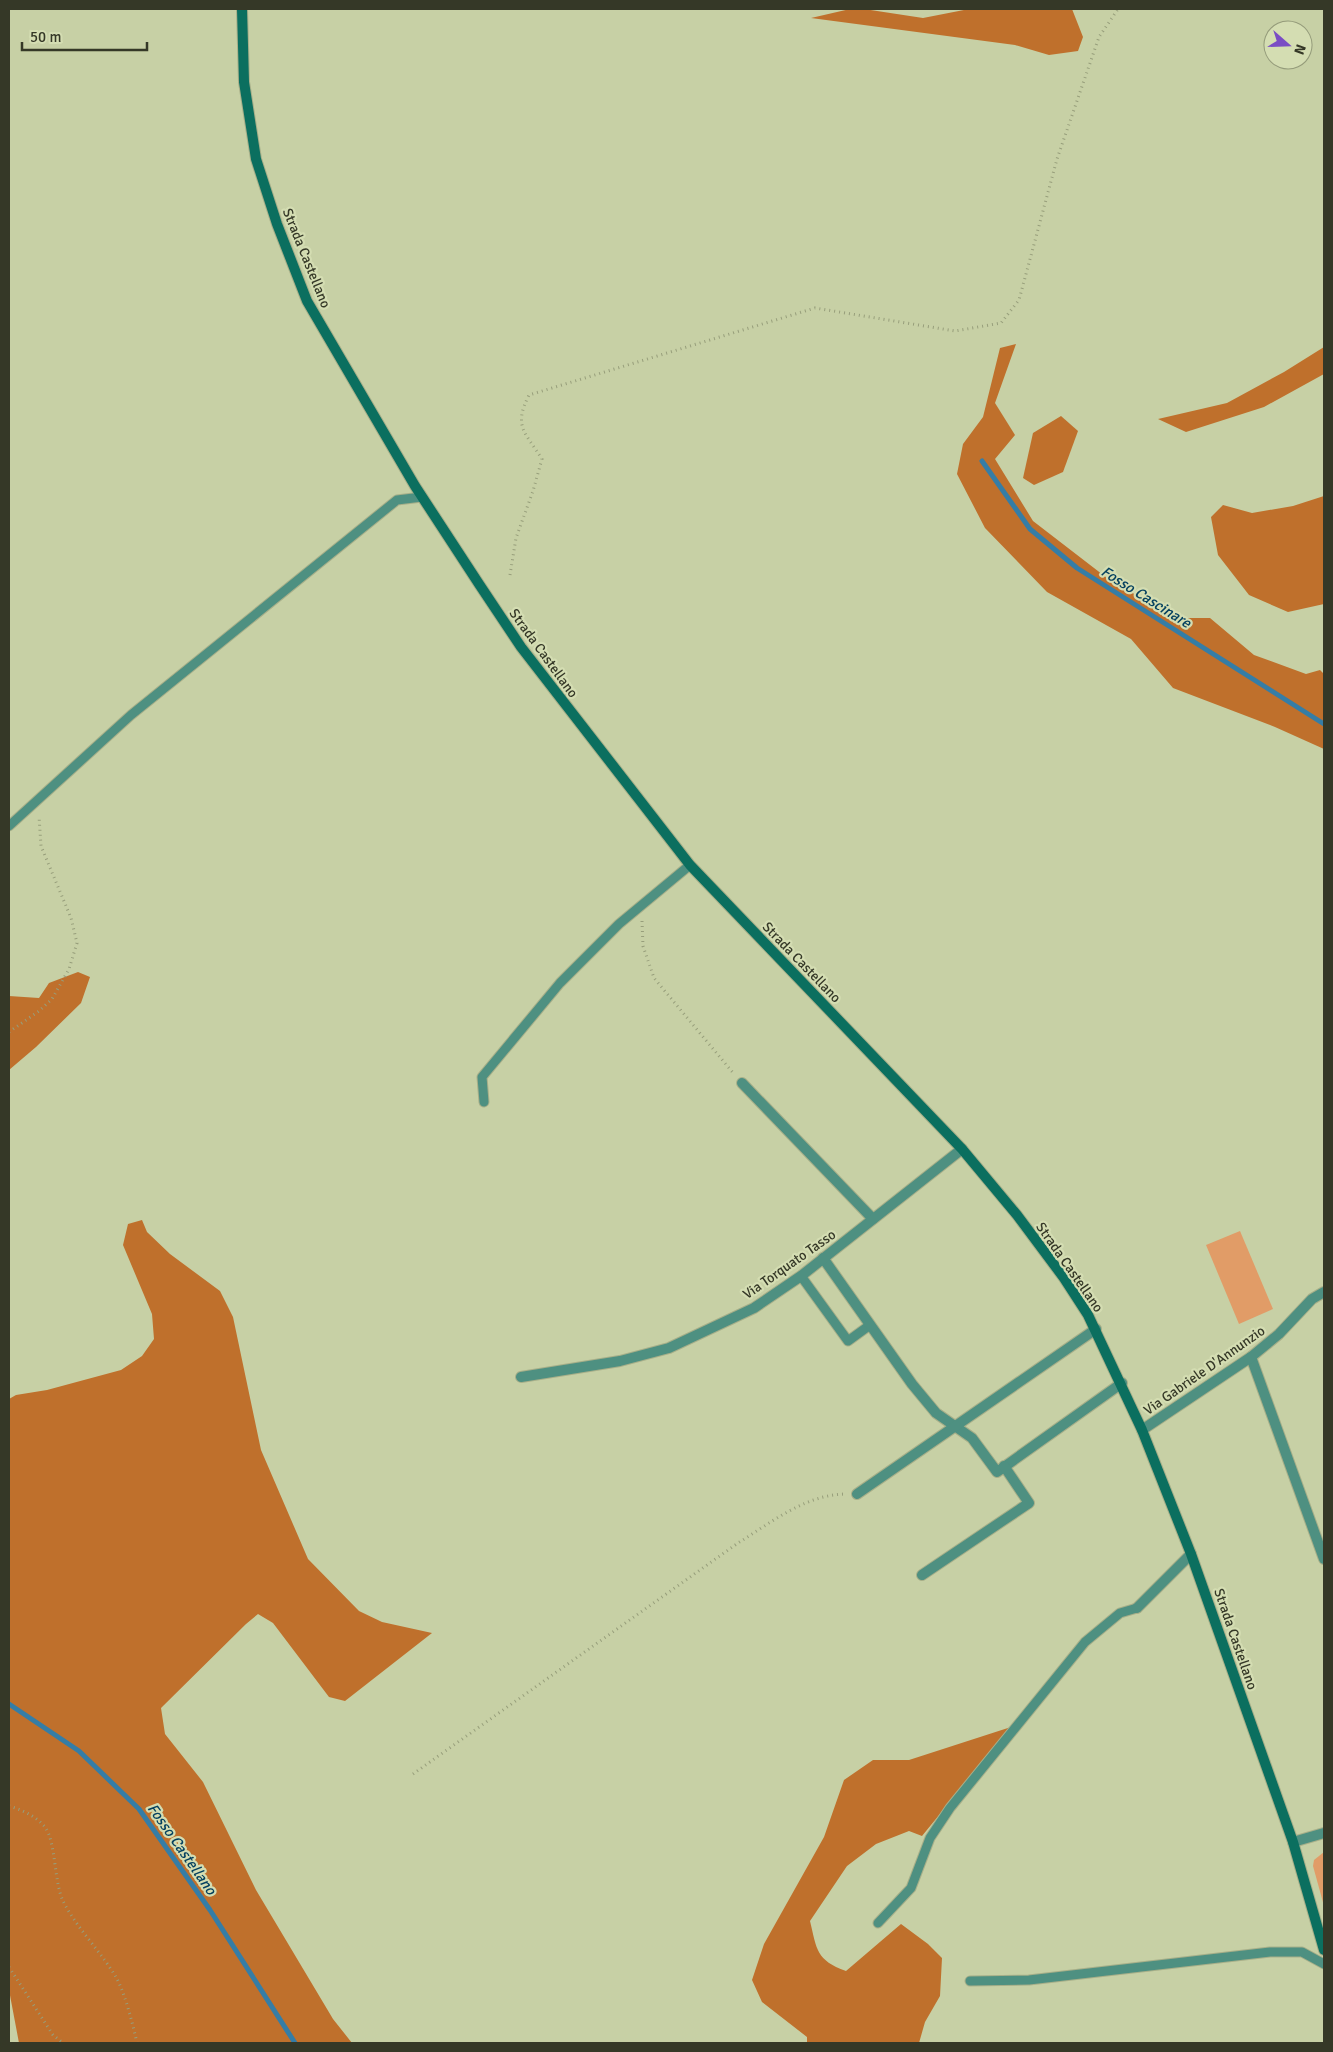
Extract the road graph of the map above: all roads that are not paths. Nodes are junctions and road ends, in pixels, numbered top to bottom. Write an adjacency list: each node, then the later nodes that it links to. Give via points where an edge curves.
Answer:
1 (242, 9): 2 (street, Strada Castellano, via 244,82 256,159 277,224 307,301)
2 (422, 497): 3 (lane, via 397,500 131,715); 4 (street, Strada Castellano, via 521,647)
3 (9, 826)
4 (690, 865): 6 (lane, via 619,924 560,983 482,1077); 7 (street, Strada Castellano)
5 (742, 1083): 8 (street)
6 (484, 1102)
7 (962, 1149): 8 (street, Via Torquato Tasso); 13 (street, Strada Castellano, via 1059,1271)
8 (873, 1219): 9 (street, Via Torquato Tasso)
9 (823, 1258): 10 (street, Via Torquato Tasso); 12 (street)
10 (801, 1276): 12 (lane, via 848,1341); 15 (street, Via Torquato Tasso, via 754,1308 669,1348 620,1361)
11 (1324, 1292): 14 (street, Via Gabriele D'Annunzio, via 1312,1299 1279,1334)
12 (870, 1325): 17 (street, via 936,1413)
13 (1096, 1329): 16 (street, Strada Castellano); 17 (street)
14 (1251, 1357): 18 (street, Via Gabriele D'Annunzio); 22 (street)
15 (521, 1377)
16 (1122, 1383): 18 (street, Strada Castellano); 19 (street)
17 (955, 1426): 19 (street, via 972,1438 997,1472); 20 (street)
18 (1142, 1430): 21 (street, Strada Castellano)
19 (1004, 1466): 23 (street, via 1029,1503)
20 (857, 1494)
21 (1191, 1554): 24 (street); 26 (street, Strada Castellano)
22 (1324, 1559)
23 (922, 1575)
24 (1137, 1608): 27 (lane, via 1120,1613 1085,1642 950,1808 930,1838 911,1888)
25 (1324, 1833): 26 (street)
26 (1294, 1842): 28 (street, Strada Castellano)
27 (878, 1923)
28 (1324, 1950)
29 (1324, 1964): 30 (lane, via 1302,1952 1270,1952 1029,1980)
30 (970, 1981)

